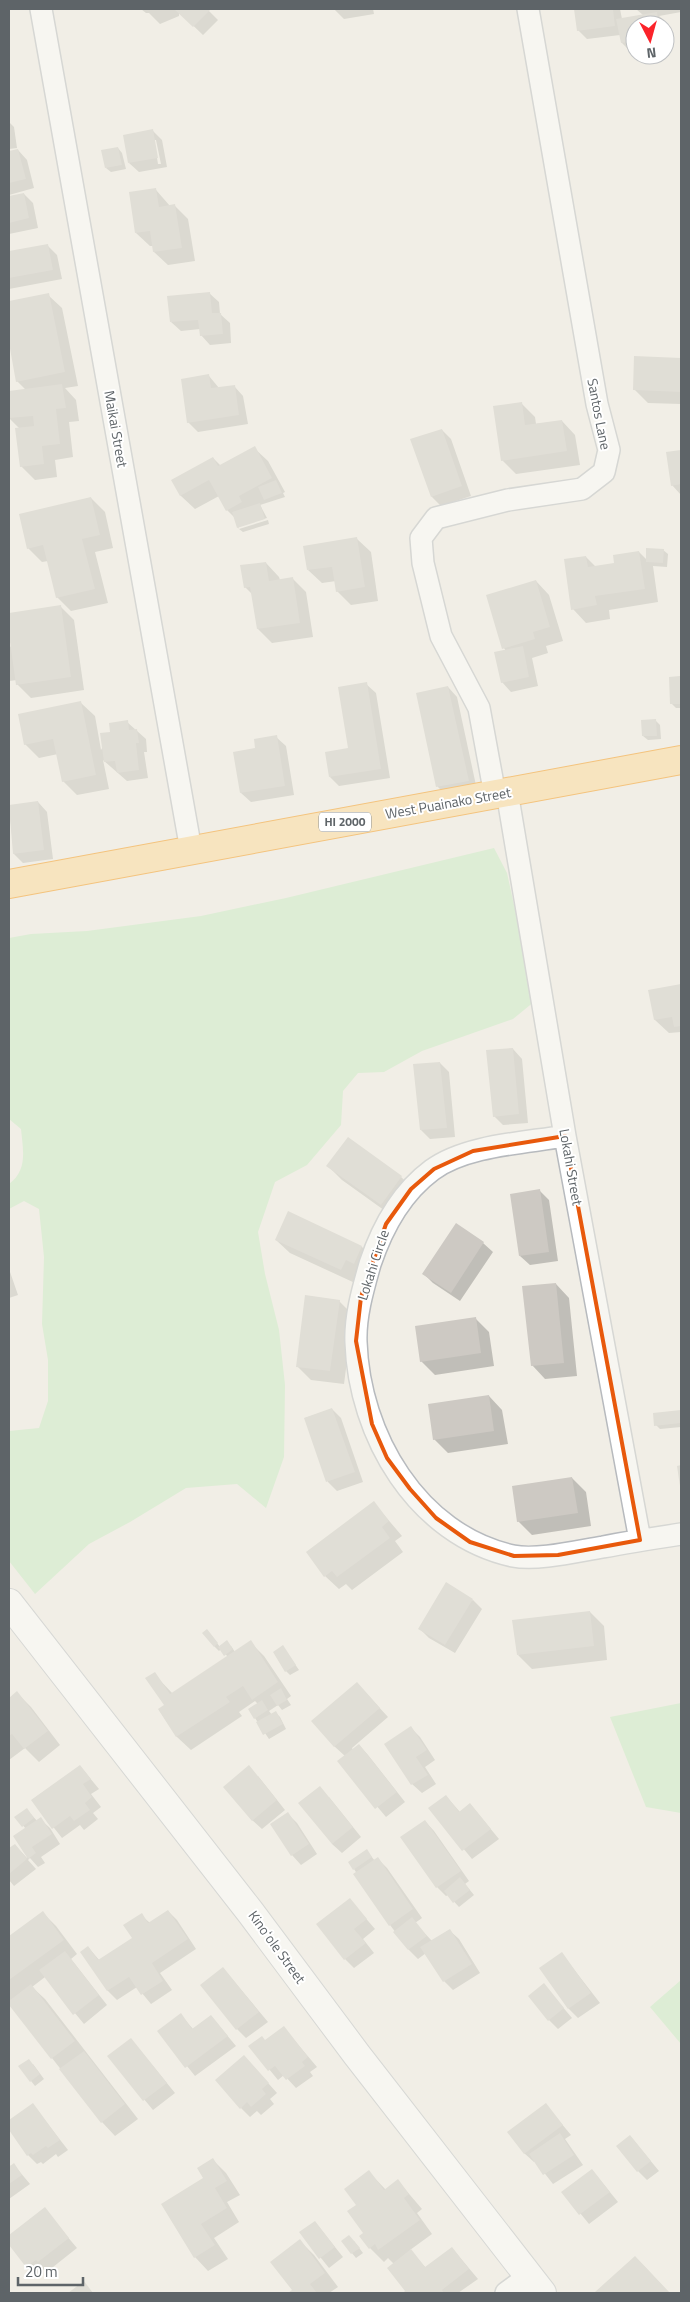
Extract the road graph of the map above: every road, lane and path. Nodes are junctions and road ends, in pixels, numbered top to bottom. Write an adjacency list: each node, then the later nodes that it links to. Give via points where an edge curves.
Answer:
1 (41, 9): 5 (street, Maikai Street)
2 (528, 9): 4 (street, Santos Lane, via 597,404 609,450 604,472 582,488 508,500 436,518 421,538 423,563 441,636 479,708)
3 (681, 762): 4 (highway, West Puainako Street / HI 2000)
4 (501, 794): 5 (highway, West Puainako Street / HI 2000); 7 (street, Lokahi Street)
5 (191, 850): 6 (highway, West Puainako Street / HI 2000)
6 (9, 884)
7 (566, 1136): 9 (street, Lokahi Street); 9 (street, Lokahi Circle, via 473,1151 434,1169 411,1189 386,1224 361,1297 356,1341 362,1385 372,1424 388,1458 436,1518 470,1542 514,1556 558,1555)
8 (681, 1534): 9 (street, Lokahi Circle)
9 (640, 1540)
10 (9, 1604): 11 (street, Kinoʻole Street, via 251,1913)
11 (535, 2285): 12 (street)
12 (506, 2293)

